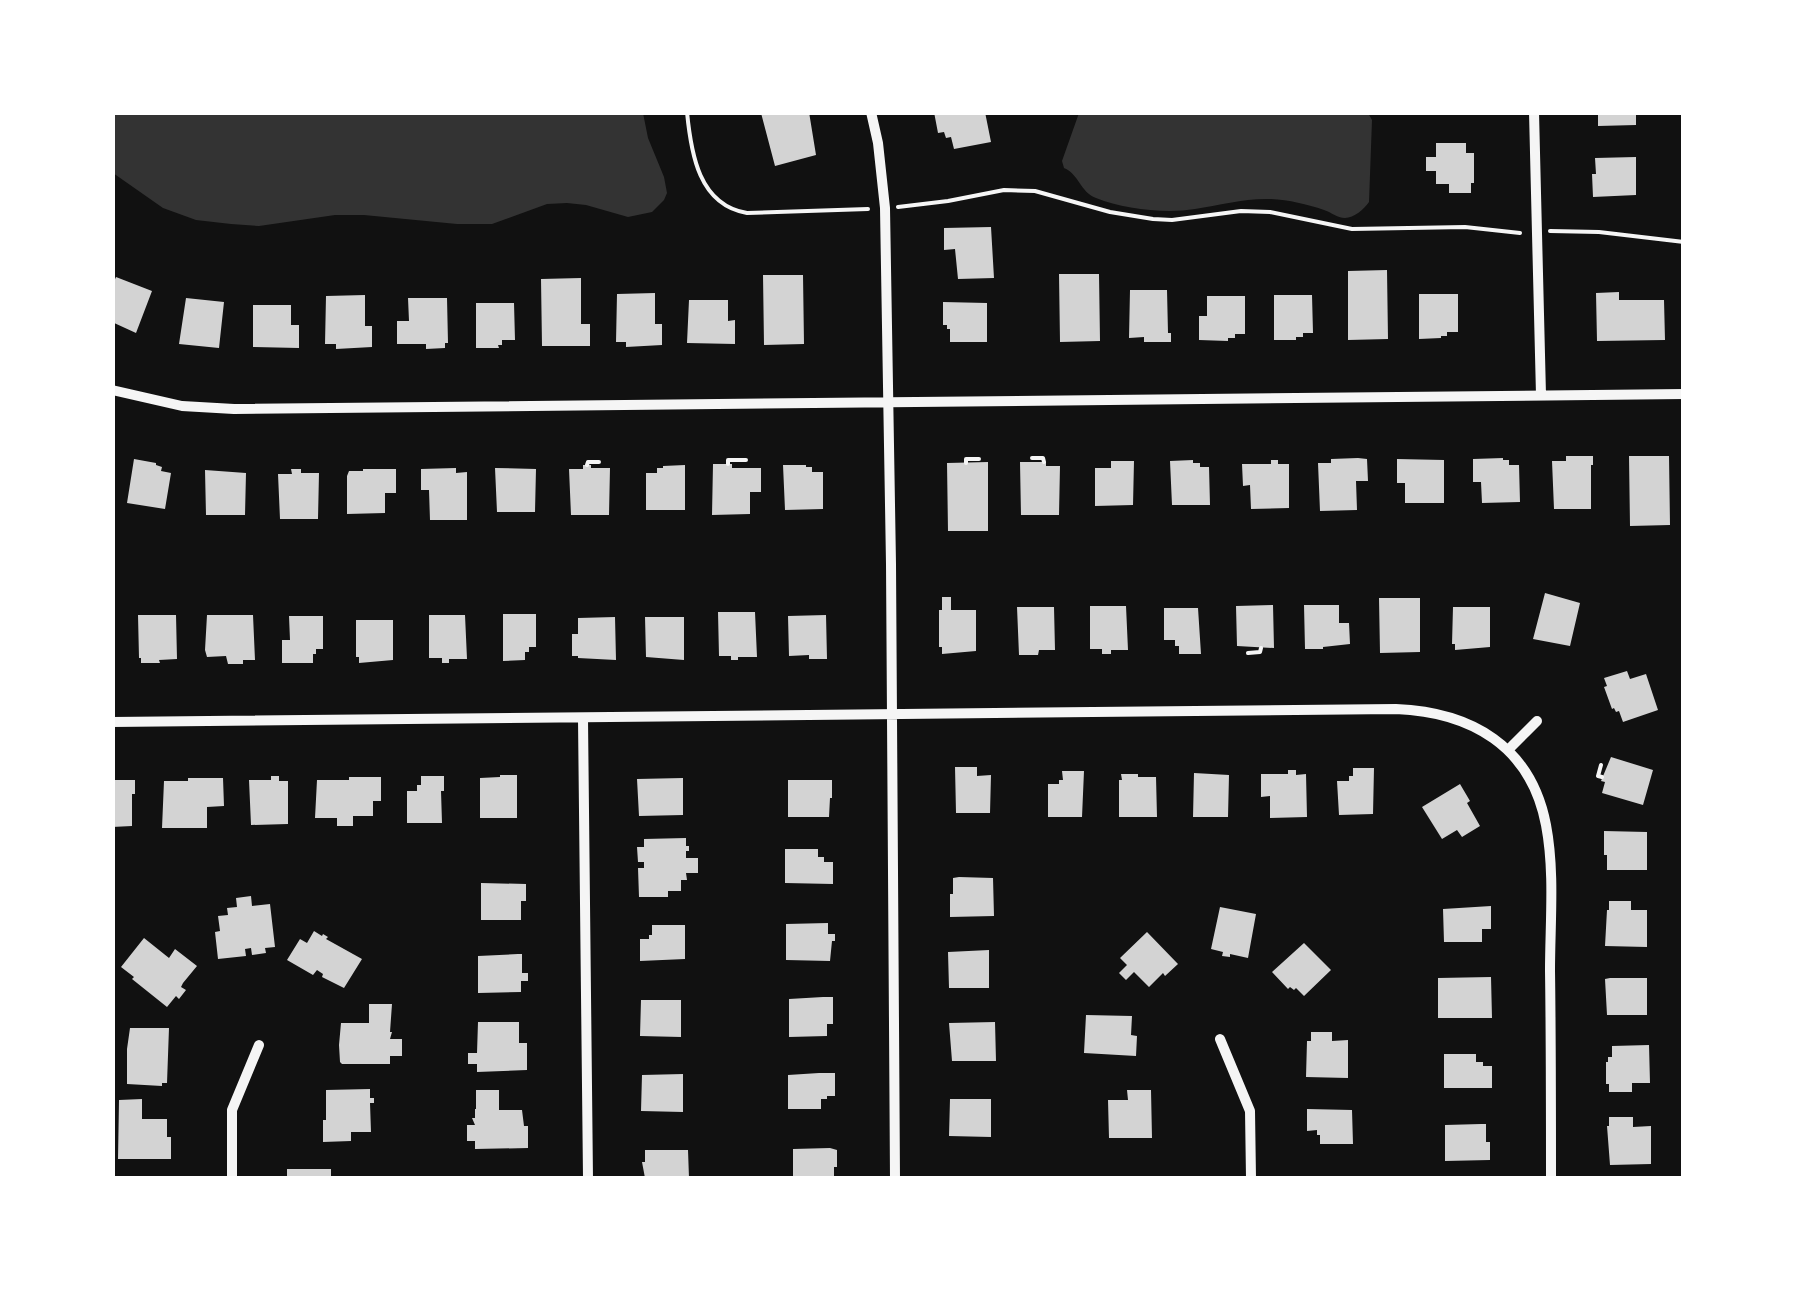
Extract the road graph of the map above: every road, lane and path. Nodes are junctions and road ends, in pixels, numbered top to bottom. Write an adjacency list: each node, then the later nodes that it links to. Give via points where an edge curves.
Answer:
1 (687, 112): 5 (path, via 704,183 734,212)
2 (871, 112): 12 (street, via 885,198)
3 (1534, 112): 11 (street)
4 (901, 206): 7 (path, via 1018,190 1153,220 1270,212 1352,229)
5 (870, 209)
6 (1552, 231): 8 (path)
7 (1521, 232)
8 (1684, 242)
9 (112, 390): 12 (street, via 216,409)
10 (1684, 394): 11 (street)
11 (1540, 395): 12 (street)
12 (888, 402): 23 (street)
13 (1032, 458): 17 (path)
14 (979, 459): 18 (path)
15 (746, 460): 19 (path)
16 (599, 462): 20 (path)
17 (1044, 462)
18 (966, 463)
19 (728, 464)
20 (588, 465)
21 (1261, 648): 22 (path)
22 (1248, 653)
23 (890, 715): 24 (street); 27 (street, via 1411,710 1466,722); 34 (street)
24 (583, 719): 26 (street); 33 (street)
25 (1538, 721): 27 (street)
26 (112, 722)
27 (1508, 750): 36 (street, via 1536,792 1547,830)
28 (1601, 765): 29 (path)
29 (1602, 777)
30 (1220, 1039): 35 (street, via 1250,1111)
31 (259, 1044): 32 (street, via 232,1110)
32 (232, 1178)
33 (588, 1178)
34 (895, 1178)
35 (1251, 1178)
36 (1551, 1178)

